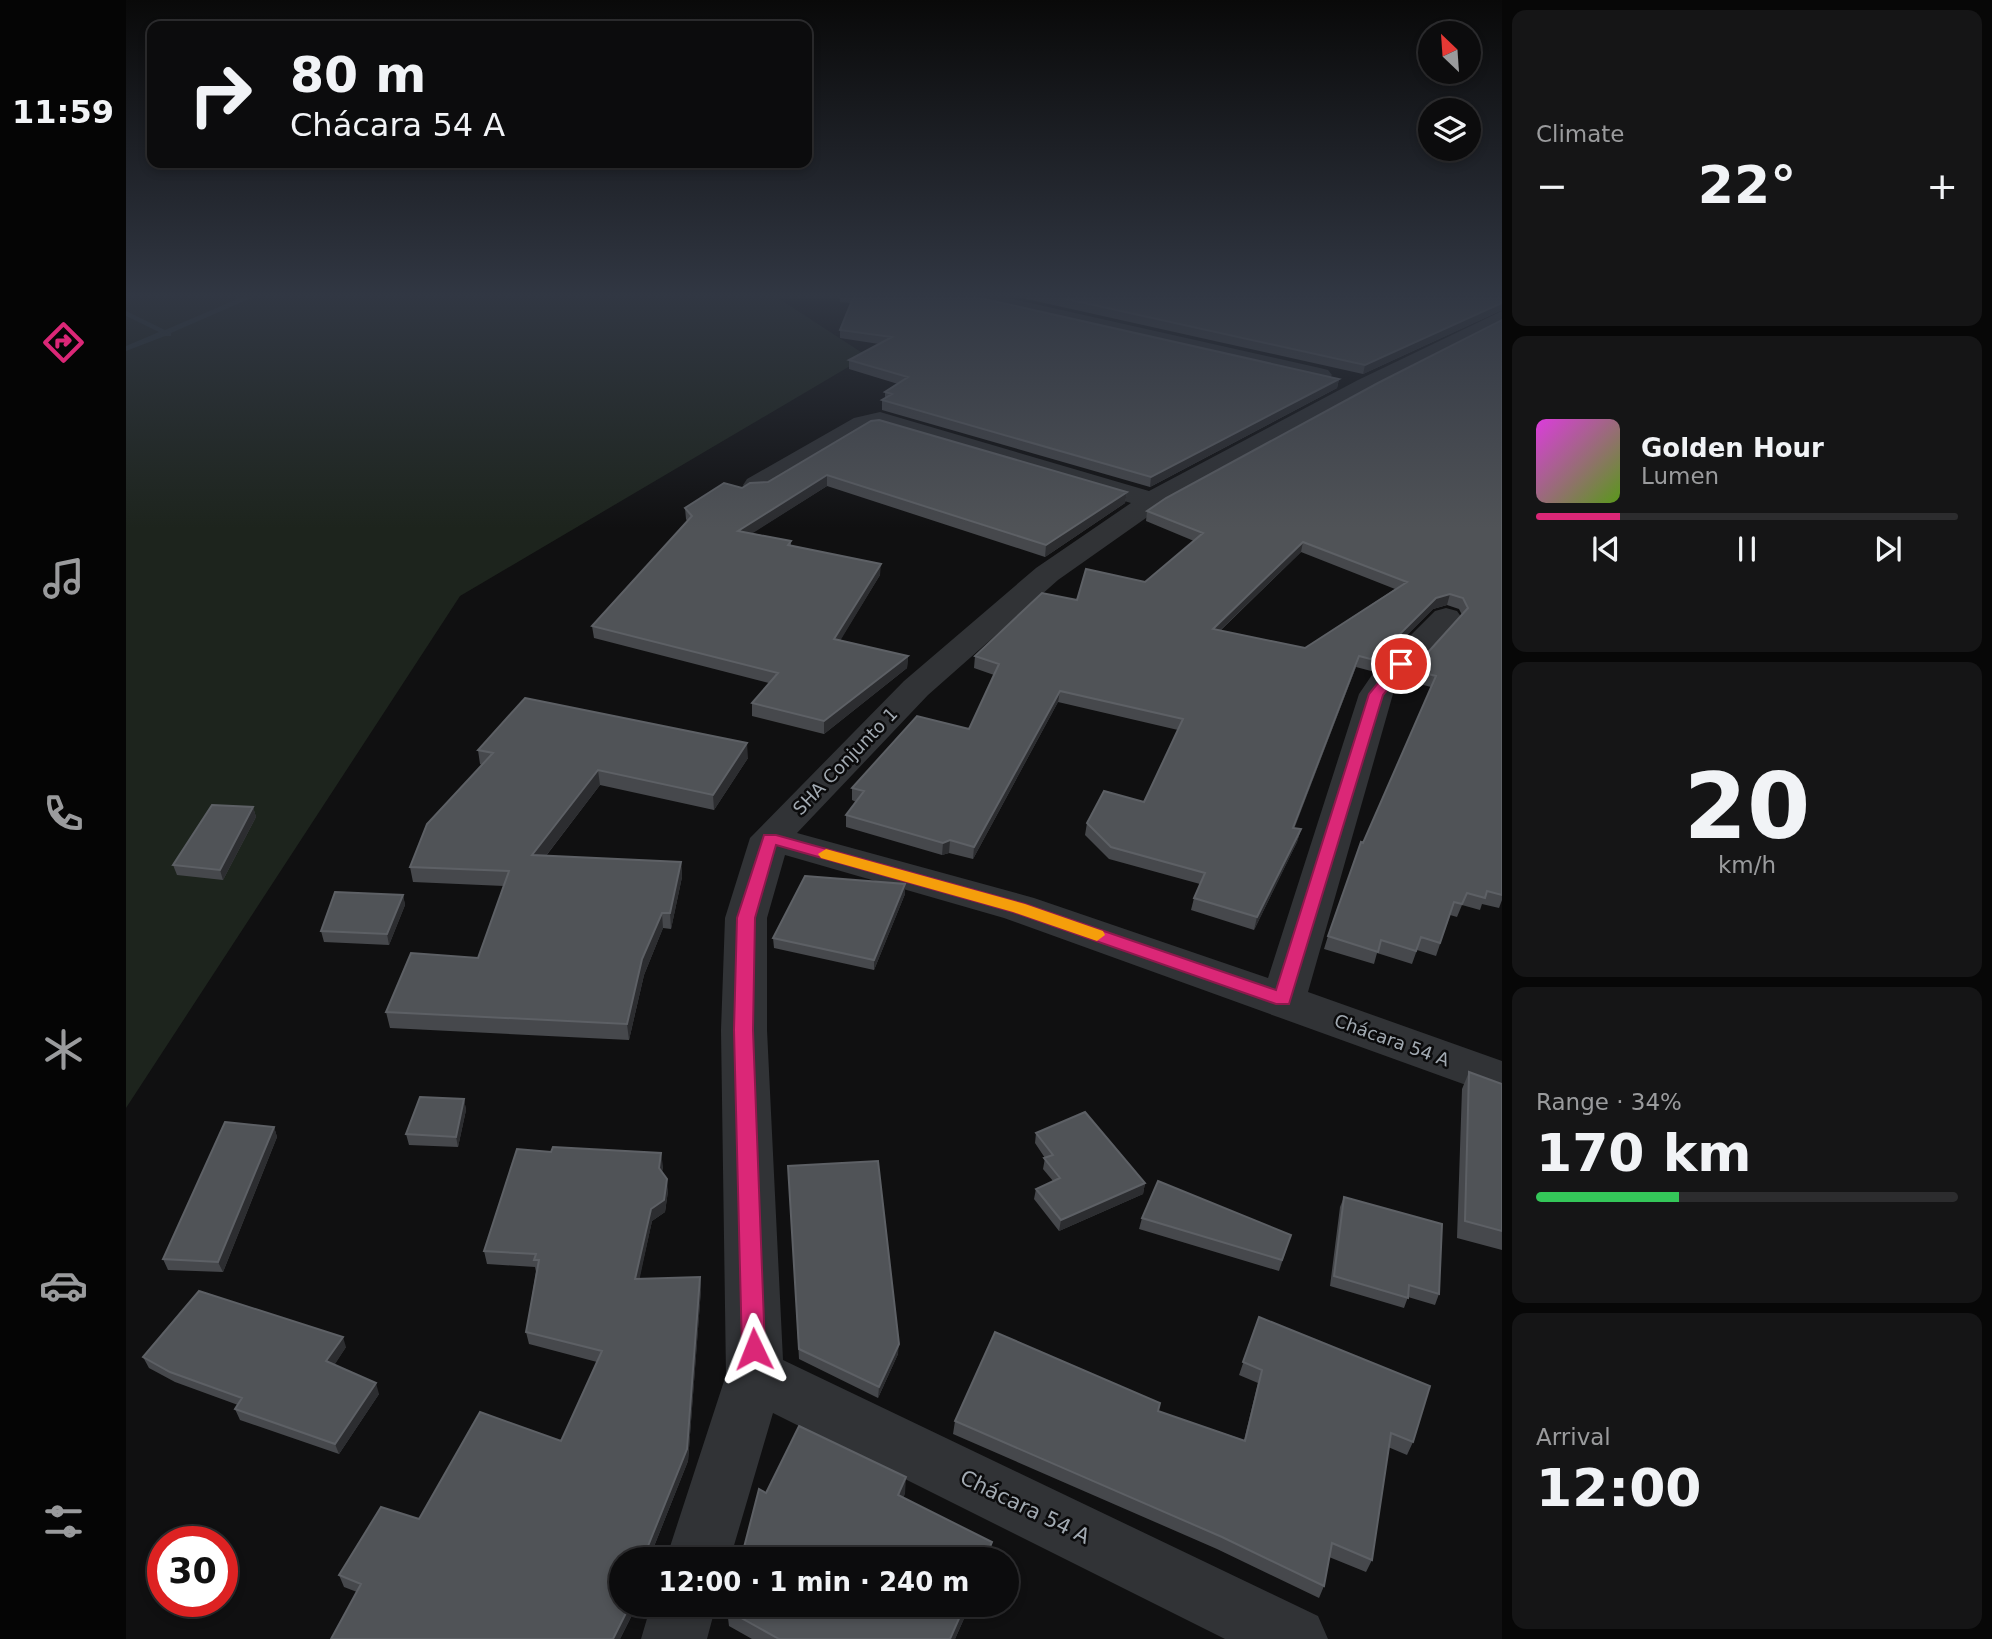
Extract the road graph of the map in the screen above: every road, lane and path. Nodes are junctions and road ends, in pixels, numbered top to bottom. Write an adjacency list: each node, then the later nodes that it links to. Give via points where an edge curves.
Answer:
1 (1320, 374): 3 (street)
2 (1387, 374): 3 (street, SHA Conjunto 1)
3 (1366, 385): 5 (street, SHA Conjunto 1)
4 (757, 485): 5 (street, via 863,423 880,420)
5 (1153, 500): 7 (street, SHA Conjunto 1, via 1047,574 916,688)
6 (1446, 618): 8 (street, via 1376,694)
7 (770, 838): 8 (street, Chácara 54 A, via 1019,908); 10 (street, SHA Conjunto 1, via 746,918 744,1030)
8 (1283, 1000): 9 (street, Chácara 54 A)
9 (1502, 1080)
10 (755, 1376): 11 (street, SHA Conjunto 1); 14 (street, Chácara 54 A)
11 (702, 1547)
12 (680, 1617): 13 (street)
13 (674, 1639)
14 (1295, 1639)

